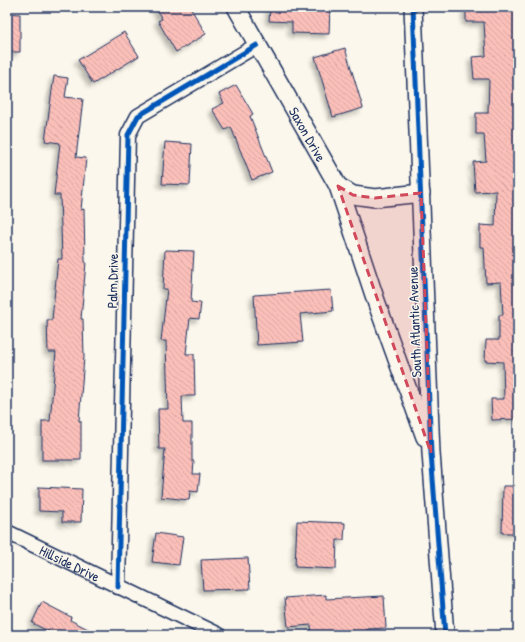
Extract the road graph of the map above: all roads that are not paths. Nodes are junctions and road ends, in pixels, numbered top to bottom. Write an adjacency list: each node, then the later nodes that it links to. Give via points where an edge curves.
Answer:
1 (236, 7): 3 (street, Saxon Drive)
2 (413, 7): 5 (street, South Atlantic Avenue)
3 (257, 45): 4 (street, Saxon Drive); 8 (street, Palm Drive, via 138,116 128,135)
4 (338, 186): 5 (street, via 353,195 375,198); 6 (street, Saxon Drive)
5 (420, 193): 6 (street, South Atlantic Avenue)
6 (431, 453): 10 (street, South Atlantic Avenue)
7 (7, 532): 8 (street, Hillside Drive)
8 (118, 587): 9 (street, Hillside Drive)
9 (219, 635)
10 (445, 635)

